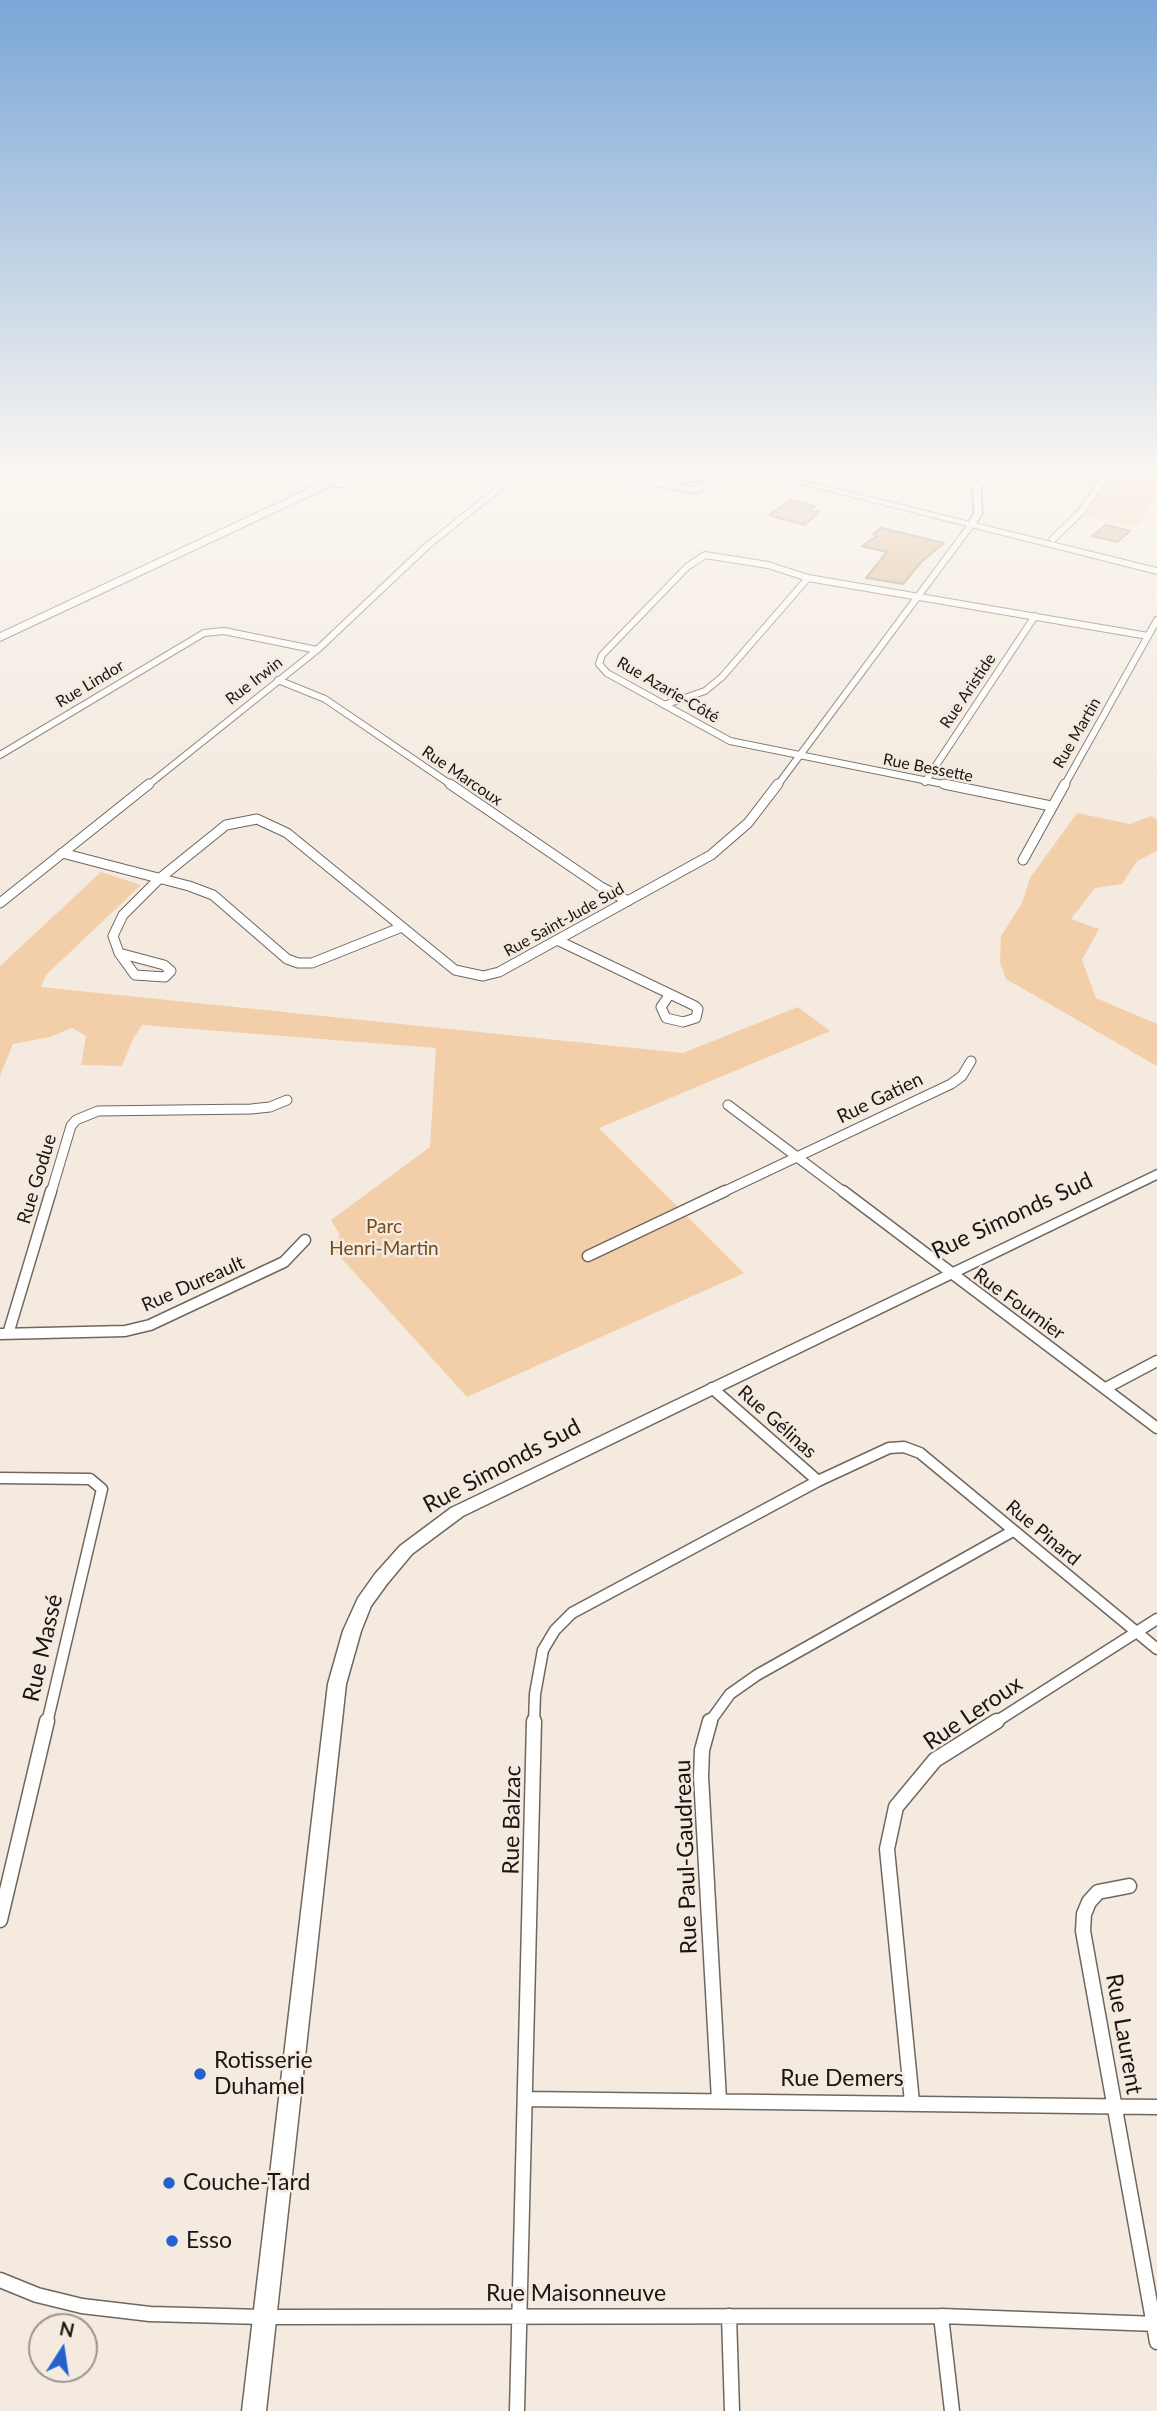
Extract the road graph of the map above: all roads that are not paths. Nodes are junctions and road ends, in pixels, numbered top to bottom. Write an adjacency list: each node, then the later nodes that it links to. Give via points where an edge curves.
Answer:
1 (109, 586): 11 (highway)
2 (114, 586): 11 (highway)
3 (385, 586): 14 (street, Rue Irwin)
4 (669, 586): 16 (street, Rue Azarie-Côté, via 602,655 599,664)
5 (802, 586): 16 (street, via 723,677 705,691)
6 (853, 586): 8 (street, Rue Azarie-Côté)
7 (925, 586): 8 (street, Rue Saint-Jude Sud)
8 (917, 596): 9 (street, Rue Azarie-Côté); 18 (street, Rue Saint-Jude Sud)
9 (1035, 616): 12 (street, Rue Azarie-Côté); 19 (street, Rue Aristide)
10 (1157, 620): 12 (street, Rue Martin)
11 (26, 625): 13 (highway)
12 (1148, 636): 20 (street, Rue Martin)
13 (0, 637)
14 (317, 650): 15 (street, Rue Irwin); 17 (street, Rue Lindor, via 224,632 204,633)
15 (278, 680): 21 (street, Rue Irwin); 24 (street, Rue Marcoux, via 325,699)
16 (664, 705): 18 (street, Rue Azarie-Côté, via 730,741)
17 (0, 755)
18 (799, 757): 19 (street, Rue Bessette); 24 (street, Rue Saint-Jude Sud, via 728,842)
19 (925, 782): 20 (street, Rue Bessette)
20 (1051, 806): 22 (street, Rue Martin)
21 (62, 853): 23 (street); 25 (street, Rue Irwin)
22 (1023, 860)
23 (159, 879): 26 (street, via 214,895 298,964 312,963); 26 (street, Rue Saint-Jude Sud, via 226,825 257,819 287,833); 28 (street, Rue Saint-Jude Sud, via 123,915 113,936)
24 (628, 901): 27 (street, Rue Saint-Jude Sud)
25 (0, 902)
26 (402, 927): 27 (street, Rue Saint-Jude Sud, via 455,970 483,976)
27 (557, 940): 29 (street)
28 (119, 953): 28 (street, via 164,965 171,971 165,977 135,975)
29 (670, 994)
30 (971, 1061): 33 (street, Rue Gatien, via 951,1084)
31 (287, 1100): 38 (street, Rue Godue, via 251,1109 98,1111 76,1120)
32 (727, 1105): 33 (street, Rue Fournier)
33 (797, 1158): 36 (street, Rue Gatien); 37 (street, Rue Fournier)
34 (1157, 1174): 37 (street, Rue Simonds Sud)
35 (305, 1240): 38 (street, Rue Dureault, via 284,1262 150,1325 125,1331)
36 (588, 1256)
37 (947, 1273): 40 (street, Rue Simonds Sud); 41 (street, Rue Fournier)
38 (4, 1334)
39 (1157, 1361): 41 (street)
40 (712, 1388): 45 (street, Rue Gélinas); 60 (street, Rue Simonds Sud, via 457,1512 406,1550 364,1603 337,1684)
41 (1106, 1388): 42 (street, Rue Fournier)
42 (1157, 1428)
43 (904, 1447): 45 (street, Rue Balzac, via 889,1448); 46 (street, Rue Pinard, via 920,1453)
44 (0, 1478): 51 (street, Rue Massé, via 90,1479 102,1489)
45 (818, 1481): 52 (street, Rue Balzac, via 572,1614 543,1650 535,1694)
46 (1013, 1531): 48 (street, Rue Pinard); 53 (street, Rue Paul-Gaudreau, via 757,1675 711,1717 701,1776)
47 (1157, 1619): 48 (street, Rue Leroux)
48 (1137, 1633): 49 (street, Rue Pinard); 54 (street, Rue Leroux, via 934,1760 895,1807 887,1849)
49 (1157, 1649)
50 (1129, 1886): 55 (street, Rue Laurent, via 1098,1892 1084,1914)
51 (0, 1920)
52 (527, 2099): 53 (street, Rue Demers); 61 (street, Rue Balzac)
53 (719, 2100): 54 (street, Rue Demers)
54 (912, 2102): 55 (street, Rue Demers)
55 (1114, 2106): 56 (street, Rue Demers); 62 (street, Rue Laurent)
56 (1157, 2107)
57 (0, 2280): 60 (street, Rue Maisonneuve, via 82,2306 150,2314)
58 (729, 2316): 59 (street, Rue Maisonneuve); 61 (street, Rue Maisonneuve); 66 (street)
59 (941, 2316): 62 (street, Rue Maisonneuve); 67 (street)
60 (263, 2317): 61 (street, Rue Maisonneuve); 64 (street, Rue Simonds Sud)
61 (520, 2318): 65 (street, Rue Balzac)
62 (1155, 2324): 63 (street, Rue Laurent)
63 (1157, 2342)
64 (254, 2411)
65 (517, 2411)
66 (732, 2411)
67 (952, 2411)

